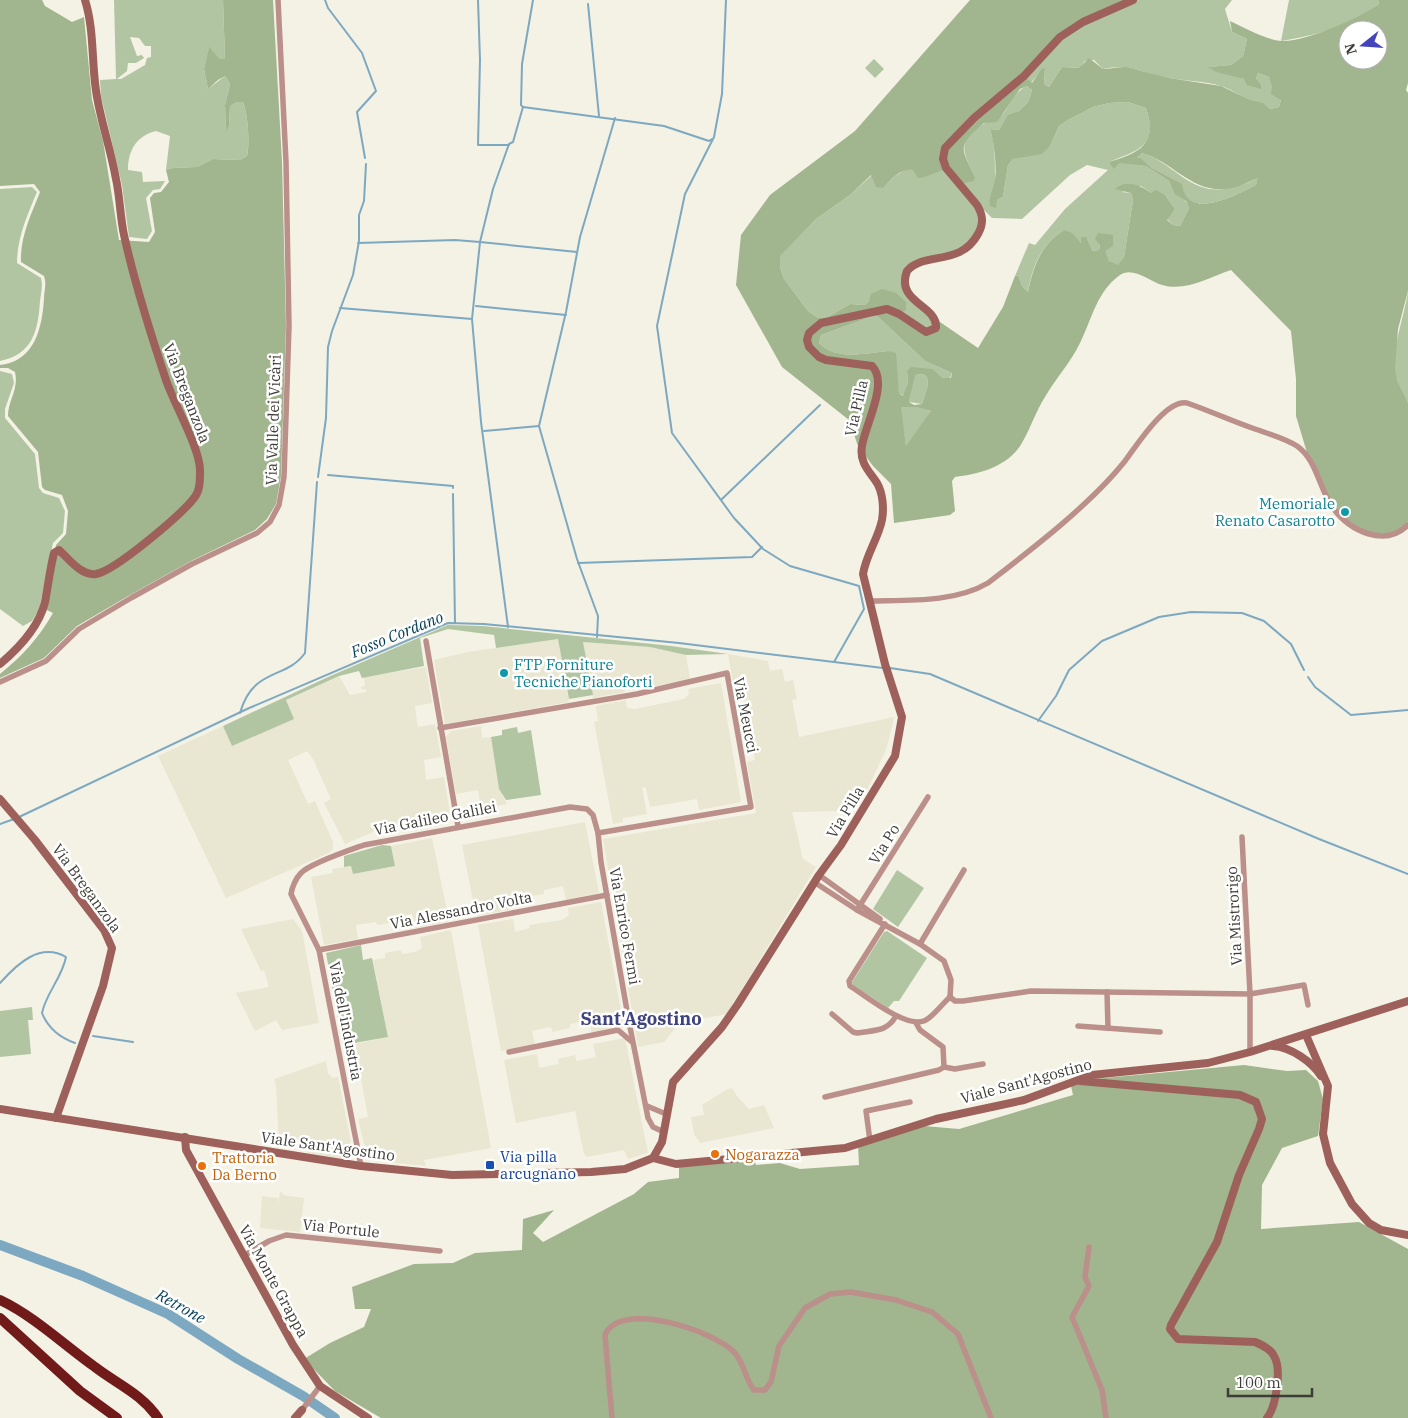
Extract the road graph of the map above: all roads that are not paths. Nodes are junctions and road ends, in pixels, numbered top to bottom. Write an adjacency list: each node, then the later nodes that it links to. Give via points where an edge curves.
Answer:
1 (85, 0): 7 (street, Via Breganzola, via 92,32 97,100 118,187 123,233 143,311 169,388 199,461 200,481 196,497 188,505 110,568 97,574 89,573 78,568 59,550 54,553 44,604 37,620 23,641)
2 (278, 0): 8 (street, Via Valle dei Vicàri, via 290,326 284,477 279,505 270,522 257,533 200,559 131,598 79,629 46,661)
3 (1133, 0): 5 (street, Via Pilla, via 1083,22 1060,37 1024,76 974,118 945,148 943,160 946,168 977,205 982,224 972,243 962,252 916,265 907,271 905,285 911,298 933,317 936,328 926,332 887,309 821,323 809,334 809,346 819,357 872,366 878,377 862,446 868,473 877,484 883,502 882,520 863,574)
4 (1408, 525): 5 (street, via 1386,537 1373,536 1354,527 1334,509 1308,456 1297,446 1179,402 1152,426 1109,481 988,583 970,591 922,600)
5 (869, 601): 17 (street, Via Pilla, via 902,717 895,756)
6 (426, 641): 9 (street)
7 (0, 664)
8 (0, 682)
9 (440, 728): 13 (street); 14 (street, Via Meucci, via 637,694 727,674 751,807)
10 (928, 797): 22 (street, Via Po)
11 (0, 800): 51 (street, Via Breganzola, via 104,930 112,948 104,986)
12 (593, 815): 13 (street, Via Galileo Galilei, via 587,809 570,807); 14 (street, Via Enrico Fermi)
13 (458, 826): 19 (street, Via Galileo Galilei, via 392,838 343,852 302,872)
14 (598, 833): 21 (street, Via Enrico Fermi)
15 (1242, 837): 27 (street, Via Mistrorigo)
16 (964, 870): 24 (street)
17 (817, 878): 18 (street); 20 (street); 50 (street, Via Pilla, via 722,1027 676,1078 669,1092)
18 (829, 882): 20 (street); 22 (street)
19 (292, 888): 25 (street, Via dell'industria, via 291,894)
20 (826, 888): 22 (street)
21 (607, 895): 25 (street, Via Alessandro Volta); 38 (street, Via Enrico Fermi)
22 (859, 907): 23 (street)
23 (885, 924): 24 (street); 32 (street, via 849,981 850,986)
24 (920, 944): 28 (street, via 944,961 951,980)
25 (320, 950): 56 (street, Via dell'industria)
26 (1107, 992): 27 (street); 28 (street, via 1032,991 964,1001 954,1001); 35 (street)
27 (1250, 994): 30 (street, via 1304,985); 41 (street, Via Mistrorigo)
28 (950, 997): 33 (street, via 926,1021)
29 (1408, 1001): 37 (street, Viale Sant'Agostino)
30 (1308, 1005)
31 (832, 1014): 32 (street, via 858,1033 886,1028)
32 (896, 1016): 33 (street)
33 (916, 1023): 43 (street, via 943,1048)
34 (1078, 1026): 35 (street)
35 (1108, 1028): 36 (street)
36 (1160, 1032)
37 (1306, 1035): 39 (street, Viale Sant'Agostino); 45 (street, via 1325,1078)
38 (632, 1042): 40 (street, via 618,1030); 48 (street, Via Enrico Fermi)
39 (1266, 1046): 41 (street, Viale Sant'Agostino); 45 (street, via 1280,1046 1297,1053 1318,1072)
40 (509, 1052)
41 (1250, 1052): 44 (street, Viale Sant'Agostino, via 1208,1063 1092,1075)
42 (983, 1064): 43 (street, via 955,1069)
43 (944, 1066): 46 (street, via 934,1072)
44 (1078, 1081): 54 (street, Viale Sant'Agostino, via 1024,1100 936,1119); 76 (street, via 1240,1095 1256,1102 1262,1119 1259,1129 1216,1242 1170,1330 1178,1339 1255,1342 1275,1356 1278,1372 1275,1402)
45 (1328, 1094): 57 (street, via 1323,1134 1326,1148 1352,1204 1369,1223 1381,1230)
46 (825, 1097)
47 (910, 1102): 54 (street, via 866,1112)
48 (647, 1106): 50 (street); 52 (street, Via Enrico Fermi, via 651,1124)
49 (0, 1109): 51 (street, Viale Sant'Agostino)
50 (666, 1114): 52 (street, Via Pilla)
51 (56, 1118): 53 (street, Viale Sant'Agostino)
52 (665, 1128): 55 (street, Via Pilla)
53 (184, 1137): 56 (street, Viale Sant'Agostino); 60 (street, Via Monte Grappa, via 186,1150)
54 (870, 1141): 55 (street, Viale Sant'Agostino, via 835,1149 676,1164)
55 (656, 1154): 56 (street, Viale Sant'Agostino, via 625,1169 532,1175 452,1175)
56 (361, 1166)
57 (1408, 1235)
58 (1089, 1247): 75 (street, via 1085,1277 1089,1286 1072,1317 1102,1390)
59 (440, 1251): 60 (street, Via Portule, via 286,1236 269,1241)
60 (245, 1256): 67 (street, Via Monte Grappa)
61 (0, 1300): 63 (highway)
62 (0, 1305): 63 (highway)
63 (22, 1313): 70 (highway, via 142,1399)
64 (0, 1318): 66 (highway)
65 (0, 1323): 66 (highway)
66 (23, 1339): 69 (highway, via 80,1392)
67 (318, 1389): 68 (street); 72 (street, Via Monte Grappa)
68 (302, 1410): 71 (street)
69 (117, 1418)
70 (158, 1418)
71 (295, 1418)
72 (368, 1418)
73 (612, 1418): 74 (street, via 605,1335 611,1324 651,1318 707,1334 736,1354 748,1383 759,1391 765,1390 770,1382 779,1346 805,1308 830,1294 851,1292 896,1300 932,1312 958,1334)
74 (991, 1418)
75 (1106, 1418)
76 (1267, 1418)

